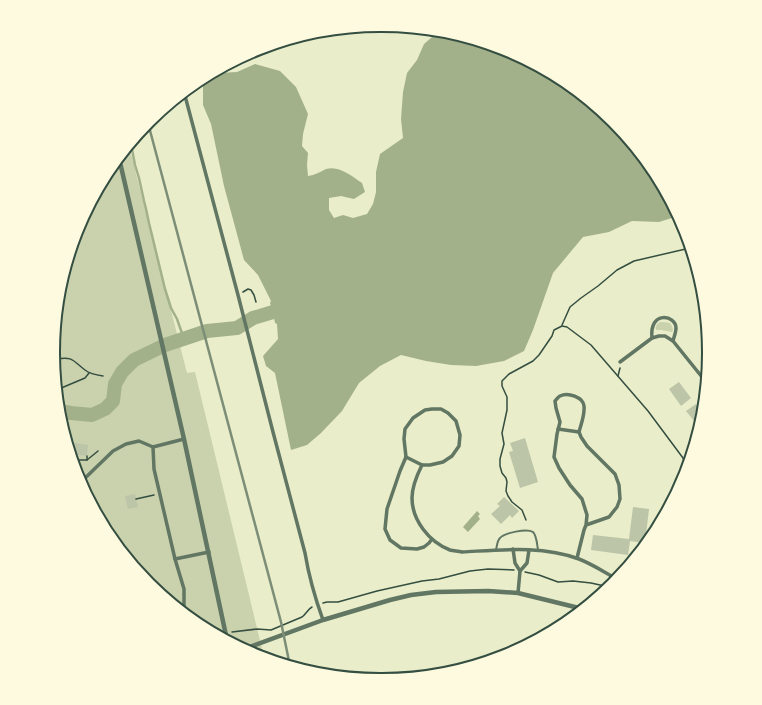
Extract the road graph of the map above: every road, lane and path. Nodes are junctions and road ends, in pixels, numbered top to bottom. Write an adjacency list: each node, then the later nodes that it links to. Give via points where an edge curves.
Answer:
1 (186, 98): 4 (street)
2 (121, 166): 18 (street)
3 (684, 249): 6 (path, via 634,262 617,270 570,307)
4 (238, 294): 5 (path, via 251,290); 45 (street, via 308,573)
5 (256, 302)
6 (562, 326): 13 (path, via 591,345); 30 (path, via 554,330 545,348 533,361 509,374 502,381 507,397 507,410 502,433 504,444 500,466 506,478 508,496 522,510)
7 (652, 338): 8 (street, via 665,336); 8 (street, via 651,331 655,321 668,318 676,326); 10 (street)
8 (673, 341): 14 (street)
9 (60, 359): 11 (path, via 72,359)
10 (621, 361): 13 (path)
11 (90, 373): 12 (path); 15 (path, via 85,378)
12 (103, 376)
13 (618, 376): 23 (path)
14 (701, 376)
15 (62, 388)
16 (558, 429): 17 (street); 17 (street, via 560,422 555,401 560,396 574,396 582,401 584,406); 31 (street, via 554,457 570,485 582,499)
17 (579, 432): 31 (street, via 587,446 615,474 619,485 620,499 609,517)
18 (184, 439): 19 (street); 37 (street)
19 (153, 447): 27 (street, via 139,441 126,444 113,452); 28 (street, via 154,469)
20 (98, 452): 25 (path)
21 (87, 456): 25 (path)
22 (406, 457): 26 (street); 26 (street, via 405,429 413,418 425,410 441,409 456,421 460,435 459,446 452,456 443,462); 32 (street, via 387,509 385,529 390,540 401,548 424,547)
23 (683, 458)
24 (79, 460): 25 (path)
25 (87, 460)
26 (422, 465): 32 (street, via 414,483 412,497 420,526)
27 (86, 477)
28 (160, 494): 29 (path); 39 (street)
29 (136, 499)
30 (526, 520)
31 (586, 524): 38 (street)
32 (432, 539): 34 (street, via 454,551)
33 (513, 549): 34 (street); 35 (street); 40 (street, via 515,563)
34 (496, 550): 36 (lane, via 501,536 523,530 533,533)
35 (529, 550): 36 (street); 40 (street, via 527,563)
36 (538, 550): 38 (street)
37 (209, 552): 39 (street); 46 (street)
38 (578, 558): 41 (street)
39 (175, 559): 43 (street, via 184,589)
40 (520, 571): 42 (street)
41 (612, 575)
42 (518, 594): 44 (street); 45 (street, via 488,591 436,592 390,600)
43 (184, 605)
44 (576, 607)
45 (323, 620): 47 (street)
46 (225, 632)
47 (252, 646)

